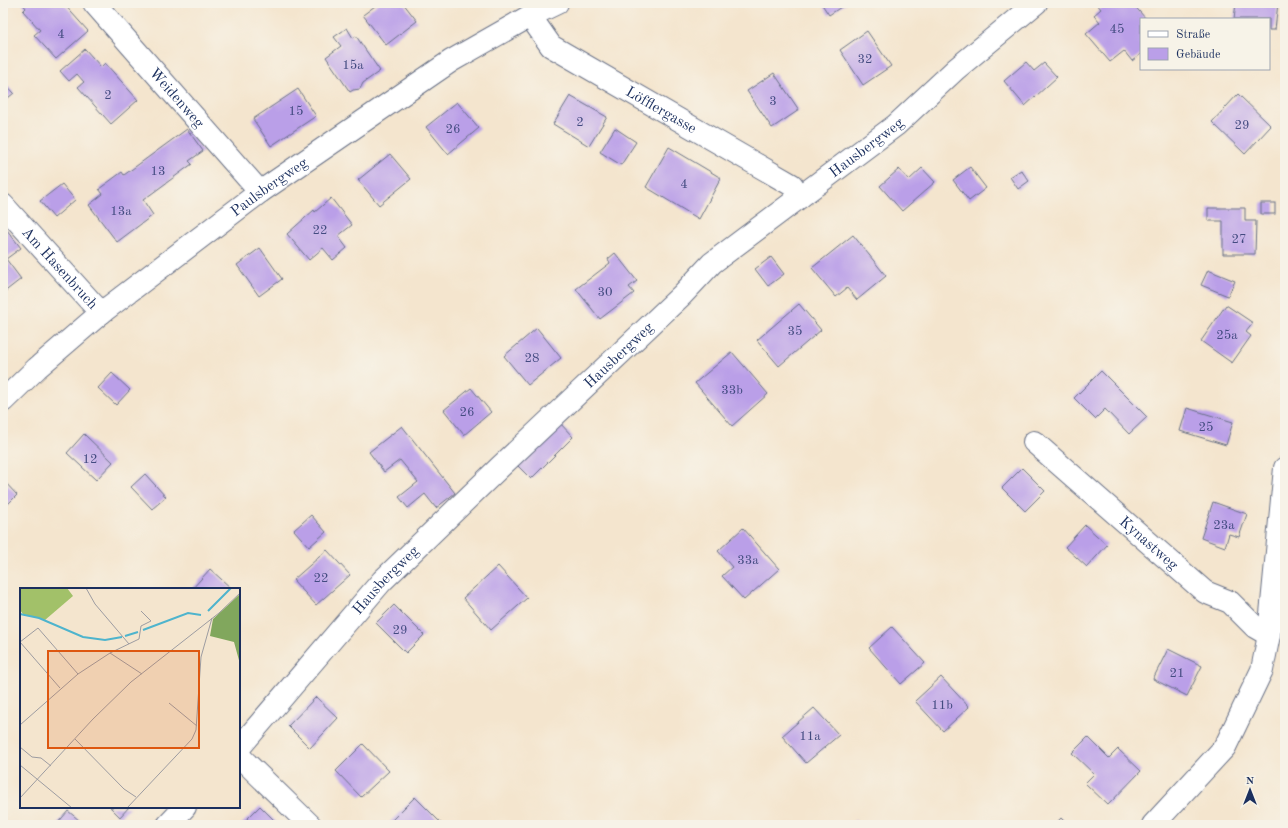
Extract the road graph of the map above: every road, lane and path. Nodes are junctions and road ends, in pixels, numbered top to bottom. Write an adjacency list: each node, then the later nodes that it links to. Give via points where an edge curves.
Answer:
1 (94, 3): 5 (street, Weidenweg)
2 (556, 3): 4 (street, Paulsbergweg)
3 (1036, 3): 6 (street, Hausbergweg, via 956,69 896,125)
4 (530, 16): 5 (street, Paulsbergweg, via 451,61); 6 (street, Löfflergasse, via 551,46 792,185)
5 (260, 192): 8 (street, Paulsbergweg)
6 (800, 197): 13 (street, Hausbergweg, via 712,263 682,295 382,581)
7 (3, 205): 8 (street, Am Hasenbruch)
8 (101, 313): 9 (street, Paulsbergweg)
9 (3, 401)
10 (1034, 442): 12 (street, Kynastweg, via 1204,592 1230,602 1255,627)
11 (1285, 468): 12 (street)
12 (1269, 635): 18 (street, via 1262,670 1225,747)
13 (240, 747)
14 (240, 757): 17 (street)
15 (184, 808): 16 (street)
16 (168, 825)
17 (310, 825)
18 (1153, 825)

